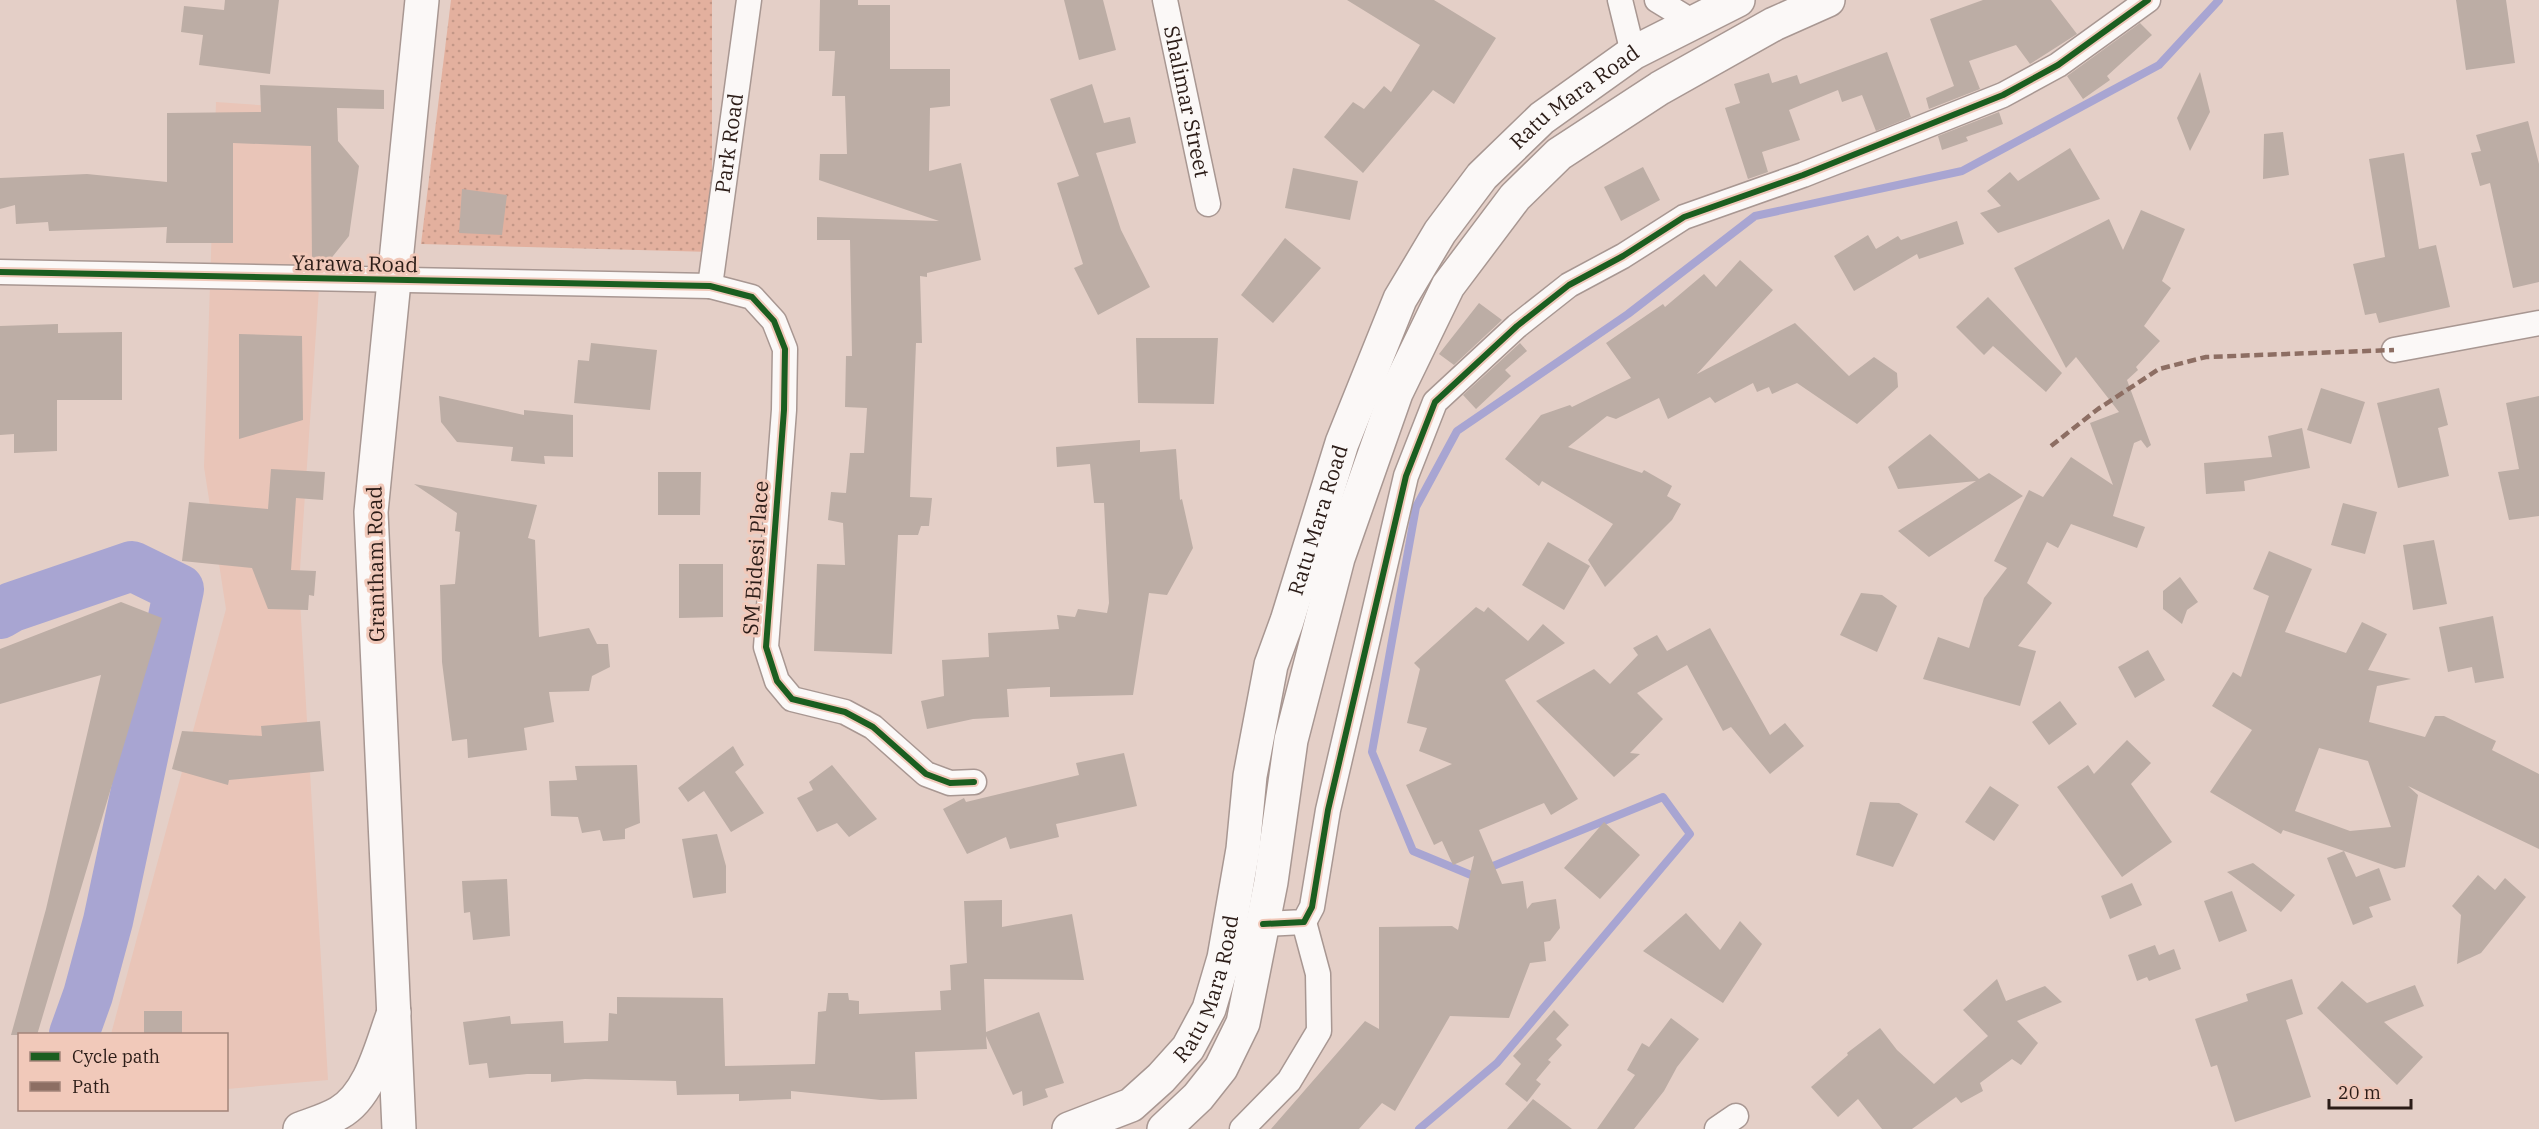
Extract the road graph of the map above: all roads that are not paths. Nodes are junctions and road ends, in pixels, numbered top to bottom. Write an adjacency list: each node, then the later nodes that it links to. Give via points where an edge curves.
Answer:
1 (422, 0): 13 (main road, Grantham Road)
2 (749, 0): 14 (street, Park Road)
3 (1165, 0): 11 (street, Shalimar Street)
4 (1620, 0): 10 (street)
5 (1657, 0): 9 (street)
6 (1738, 0): 9 (main road, Ratu Mara Road)
7 (1828, 0): 19 (main road, Ratu Mara Road, via 1774,24 1660,88 1559,154 1515,197 1448,286 1396,393 1338,558 1291,740)
8 (2148, 0): 18 (street, via 2058,65 2003,95 1803,175 1684,217 1569,285 1517,326 1435,402 1406,476 1330,799 1312,907)
9 (1693, 22): 10 (main road, Ratu Mara Road)
10 (1633, 53): 23 (main road, Ratu Mara Road, via 1542,118 1482,176 1440,232 1400,299 1342,442 1271,665 1250,776 1243,849 1224,958 1209,1009 1188,1048 1131,1105)
11 (1208, 204)
12 (0, 272): 13 (street, Yarawa Road)
13 (393, 282): 14 (street, Yarawa Road); 20 (main road, Grantham Road, via 370,512)
14 (710, 286): 17 (street, SM Bidesi Place, via 752,297 774,321 785,349 766,647 777,681 792,699 844,712 873,727 926,774 950,783)
15 (2539, 323): 16 (street)
16 (2394, 350)
17 (974, 782)
18 (1304, 922): 19 (street); 25 (street, via 1318,974 1319,1031 1290,1082)
19 (1263, 924): 24 (main road, Ratu Mara Road, via 1243,1023 1225,1059 1198,1097)
20 (394, 1012): 21 (main road, via 367,1081 354,1101 340,1113); 22 (main road, Grantham Road)
21 (300, 1129)
22 (399, 1129)
23 (1069, 1129)
24 (1164, 1129)
25 (1242, 1129)

